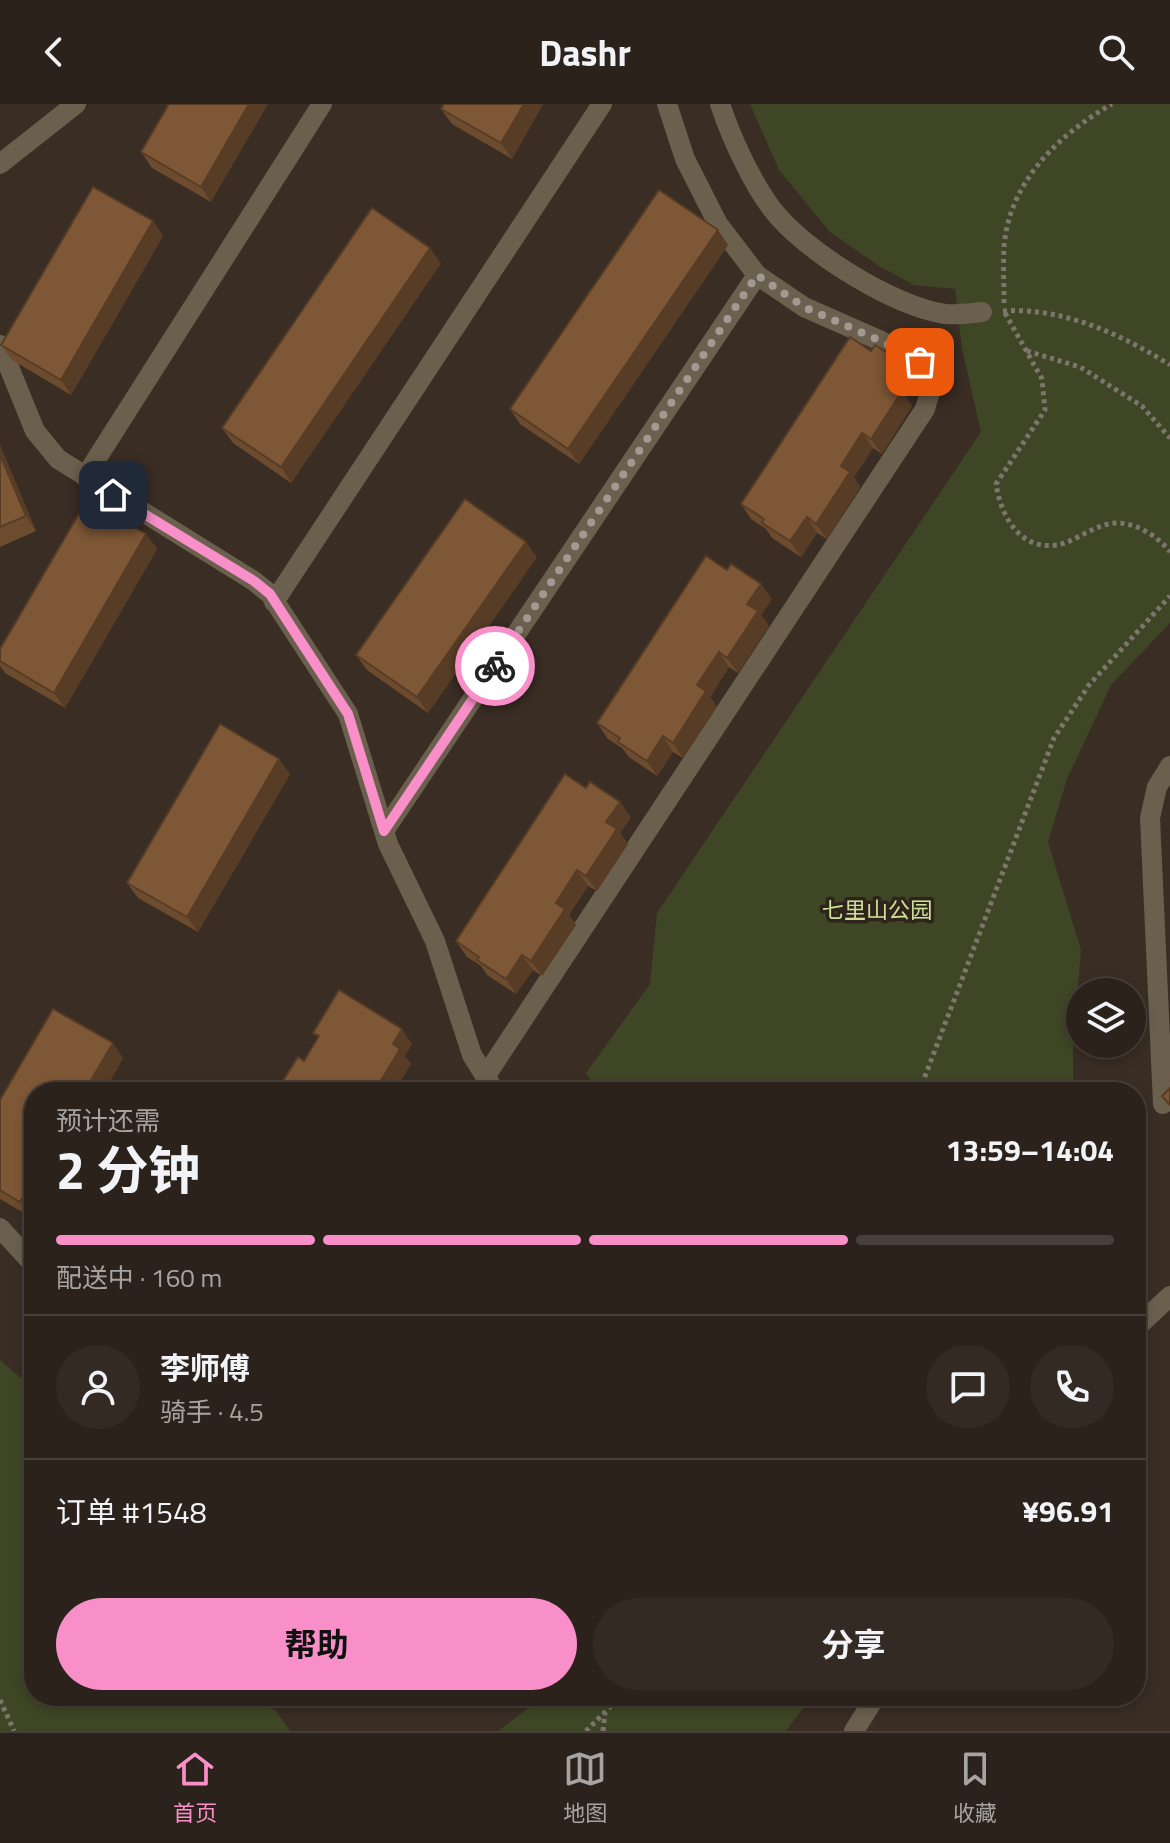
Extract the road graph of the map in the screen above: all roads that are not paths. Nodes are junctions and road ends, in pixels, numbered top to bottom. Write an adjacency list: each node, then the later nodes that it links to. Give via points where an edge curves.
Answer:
1 (76, 104): 6 (street)
2 (322, 104): 10 (street)
3 (602, 104): 11 (street)
4 (667, 104): 7 (street, via 685,159 718,224)
5 (720, 104): 8 (street, via 773,210 816,250 857,279 897,298 946,314)
6 (0, 164)
7 (757, 275): 13 (street); 16 (street, via 804,307 920,362 930,392 925,409)
8 (982, 312)
9 (0, 345): 10 (street, via 35,431 58,459)
10 (85, 477): 11 (street, via 254,581)
11 (274, 602): 13 (street, via 348,714)
12 (1170, 766): 14 (street, via 1157,787 1150,818)
13 (384, 831): 15 (street, via 435,941 472,1055)
14 (1162, 891): 17 (street, via 1163,1104)
15 (489, 1082)
16 (491, 1082)
17 (1170, 1098)
18 (0, 1228): 19 (street)
19 (24, 1254)
20 (1170, 1296): 21 (street)
21 (1146, 1319)
22 (870, 1706): 23 (street)
23 (854, 1731)

